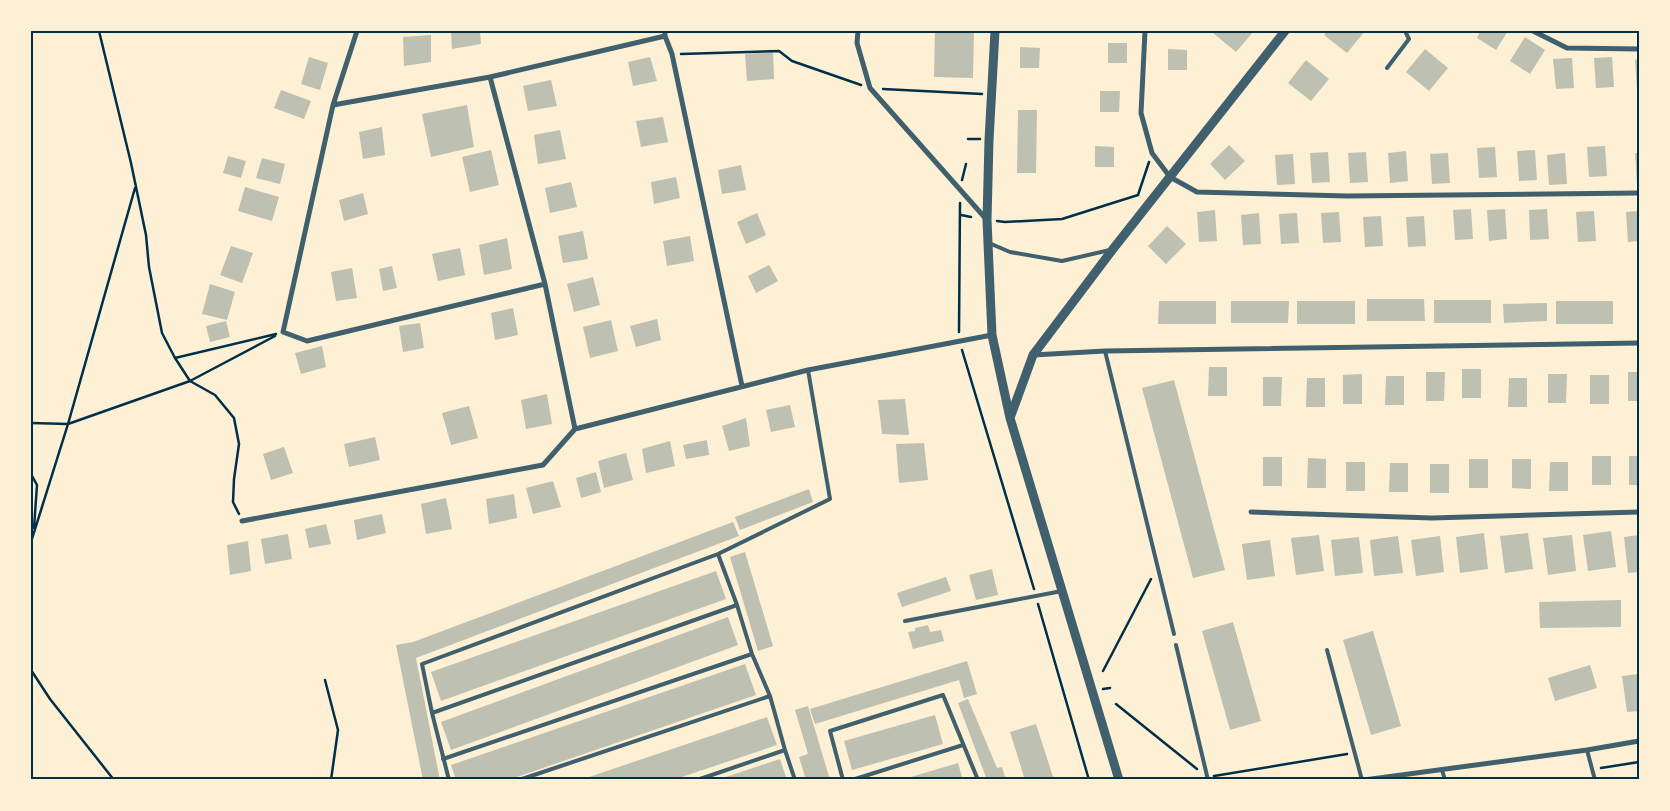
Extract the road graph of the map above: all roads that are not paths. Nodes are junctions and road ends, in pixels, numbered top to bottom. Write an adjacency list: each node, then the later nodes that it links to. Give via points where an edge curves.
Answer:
1 (357, 31): 12 (street)
2 (858, 31): 15 (street, via 857,43 870,88)
3 (995, 31): 15 (street)
4 (1145, 31): 13 (street, via 1141,113 1152,153)
5 (1285, 31): 13 (street)
6 (1405, 31): 10 (lane, via 1409,39)
7 (1533, 31): 9 (street, via 1567,48)
8 (665, 34): 11 (street); 24 (street, via 672,54)
9 (1639, 49)
10 (1387, 68)
11 (490, 77): 12 (street); 18 (street)
12 (333, 105): 18 (street, via 282,332 306,341)
13 (1170, 177): 14 (street, via 1196,192 1347,196); 17 (street)
14 (1639, 193)
15 (986, 220): 16 (street)
16 (987, 242): 17 (lane, via 1010,252 1062,261); 19 (street)
17 (1113, 249): 22 (street)
18 (545, 284): 26 (street)
19 (992, 335): 23 (street); 25 (street)
20 (1639, 343): 21 (street)
21 (1105, 352): 22 (street); 34 (lane)
22 (1033, 355): 25 (street)
23 (808, 370): 24 (street); 30 (lane, via 830,499)
24 (742, 386): 26 (street)
25 (1010, 418): 31 (street)
26 (575, 429): 29 (street, via 544,465)
27 (1251, 512): 28 (street, via 1432,518)
28 (1639, 512)
29 (242, 521)
30 (718, 554): 32 (lane); 39 (lane, via 422,664)
31 (1062, 591): 33 (lane); 54 (street)
32 (737, 605): 37 (lane); 39 (lane)
33 (905, 621)
34 (1174, 634)
35 (1176, 645): 46 (lane)
36 (1327, 650): 55 (lane)
37 (752, 654): 38 (lane); 44 (lane)
38 (770, 696): 42 (lane); 48 (lane)
39 (432, 713): 44 (lane)
40 (1639, 741): 43 (street)
41 (963, 745): 51 (lane, via 943,695 830,731); 52 (lane); 53 (lane)
42 (785, 750): 49 (lane); 50 (lane)
43 (1587, 750): 45 (street); 57 (lane)
44 (443, 759): 47 (lane)
45 (1442, 770): 55 (street); 56 (lane)
46 (1208, 779)
47 (449, 780)
48 (519, 780)
49 (696, 780)
50 (795, 780)
51 (843, 780)
52 (852, 780)
53 (978, 780)
54 (1119, 780)
55 (1363, 780)
56 (1445, 780)
57 (1595, 780)

